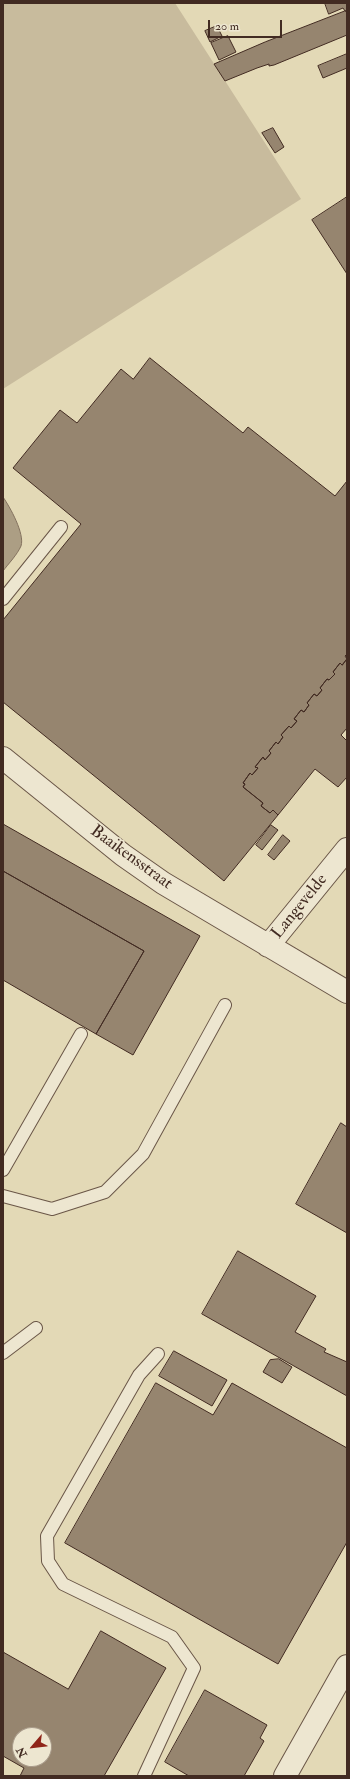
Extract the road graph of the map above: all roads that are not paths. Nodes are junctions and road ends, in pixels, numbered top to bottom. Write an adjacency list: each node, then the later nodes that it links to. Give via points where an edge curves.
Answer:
1 (61, 527): 2 (lane)
2 (3, 599)
3 (3, 758): 5 (street, Baaikensstraat, via 123,855 163,883)
4 (347, 849): 5 (street, Langevelde)
5 (268, 946): 6 (street, Baaikensstraat)
6 (347, 992)
7 (225, 1005): 10 (lane, via 143,1154 105,1192 52,1209)
8 (82, 1034): 9 (lane)
9 (3, 1170)
10 (3, 1196)
11 (36, 1328): 12 (lane)
12 (3, 1353)
13 (158, 1354): 15 (lane, via 139,1375 47,1536 48,1561 63,1584 172,1637 194,1668)
14 (347, 1666): 16 (street)
15 (144, 1776)
16 (284, 1776)

